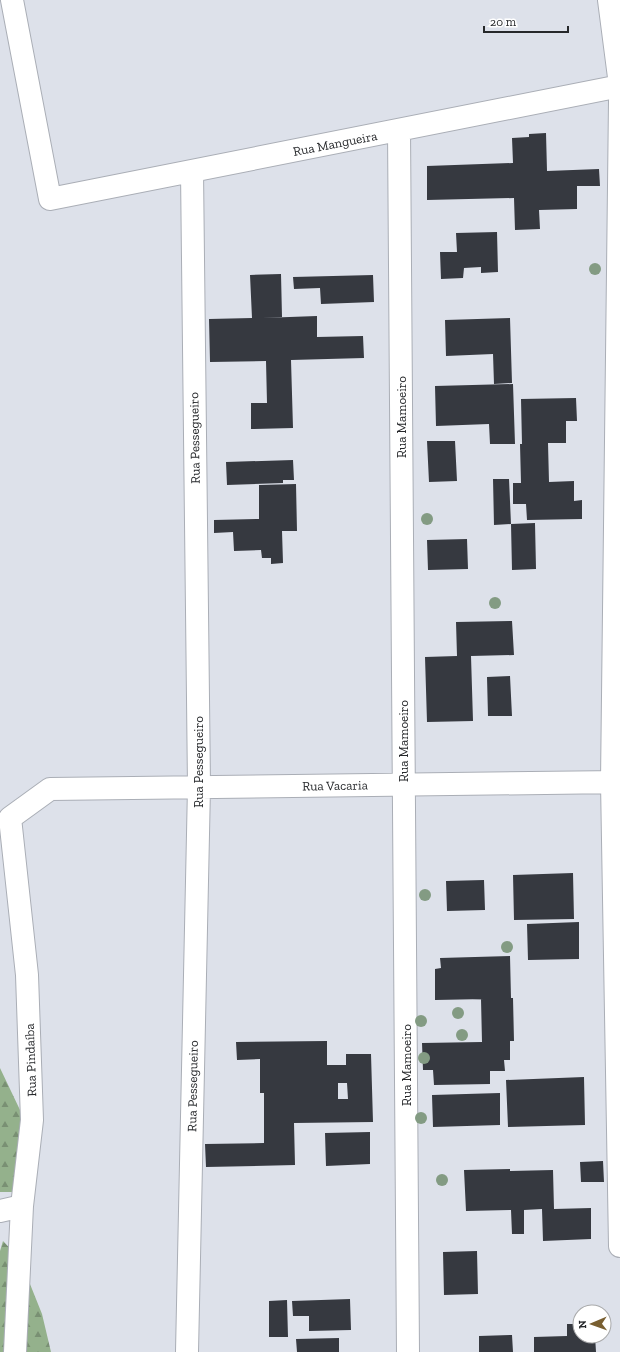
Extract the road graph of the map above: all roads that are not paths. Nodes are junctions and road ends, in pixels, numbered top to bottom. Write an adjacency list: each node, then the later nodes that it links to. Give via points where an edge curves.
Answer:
1 (12, 0): 6 (street, Rua Mangueira, via 50,199)
2 (609, 0): 3 (street)
3 (620, 85): 5 (street, Rua Mangueira)
4 (620, 101): 7 (street)
5 (399, 130): 6 (street, Rua Mangueira); 8 (street, Rua Mamoeiro)
6 (192, 171): 9 (street, Rua Pessegueiro)
7 (616, 782): 8 (street, Rua Vacaria); 13 (street)
8 (403, 784): 9 (street, Rua Vacaria); 16 (street, Rua Mamoeiro)
9 (199, 787): 10 (street, Rua Vacaria); 15 (street, Rua Pessegueiro)
10 (50, 789): 11 (street, Rua Pindaíba, via 10,818 27,975 32,1112)
11 (22, 1206): 12 (street); 14 (street, Rua Pindaíba)
12 (0, 1211)
13 (620, 1246)
14 (15, 1352)
15 (187, 1352)
16 (408, 1352)

